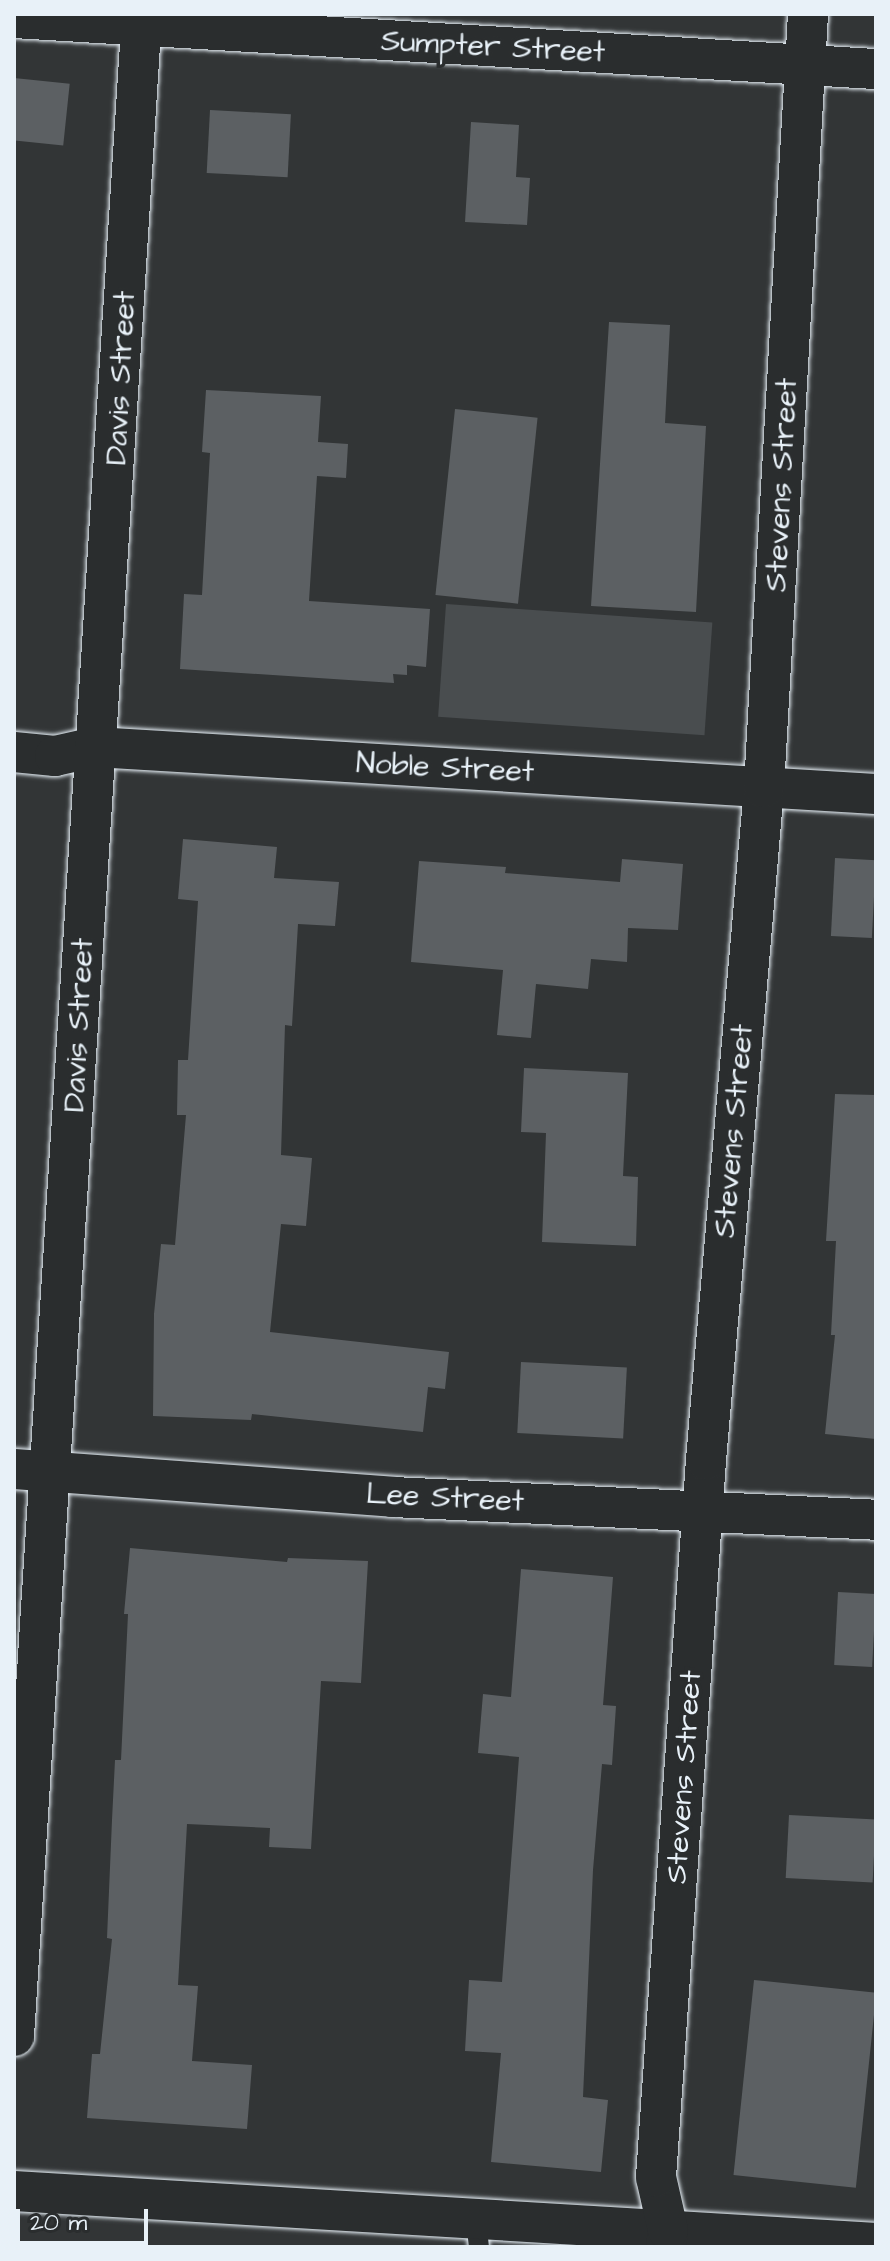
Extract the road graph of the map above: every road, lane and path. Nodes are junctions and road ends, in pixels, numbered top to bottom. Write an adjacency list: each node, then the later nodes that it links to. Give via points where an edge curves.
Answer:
1 (808, 14): 4 (street, Stevens Street)
2 (14, 18): 3 (street, Sumpter Street)
3 (142, 20): 4 (street, Sumpter Street); 6 (street, Davis Street)
4 (806, 65): 5 (street, Sumpter Street); 8 (street, Stevens Street)
5 (876, 69)
6 (95, 747): 7 (street, Noble Street, via 55,756); 8 (street, Noble Street); 10 (street, Davis Street, via 83,983)
7 (14, 752)
8 (764, 787): 9 (street, Noble Street); 11 (street, Stevens Street)
9 (876, 794)
10 (32, 1470): 11 (street, Lee Street, via 393,1497); 13 (street, Davis Street)
11 (702, 1511): 12 (street, Lee Street); 16 (street, Stevens Street, via 656,2177)
12 (876, 1520)
13 (14, 2036)
14 (14, 2191): 15 (street)
15 (478, 2233): 16 (street)
16 (667, 2238): 17 (street)
17 (876, 2243)

